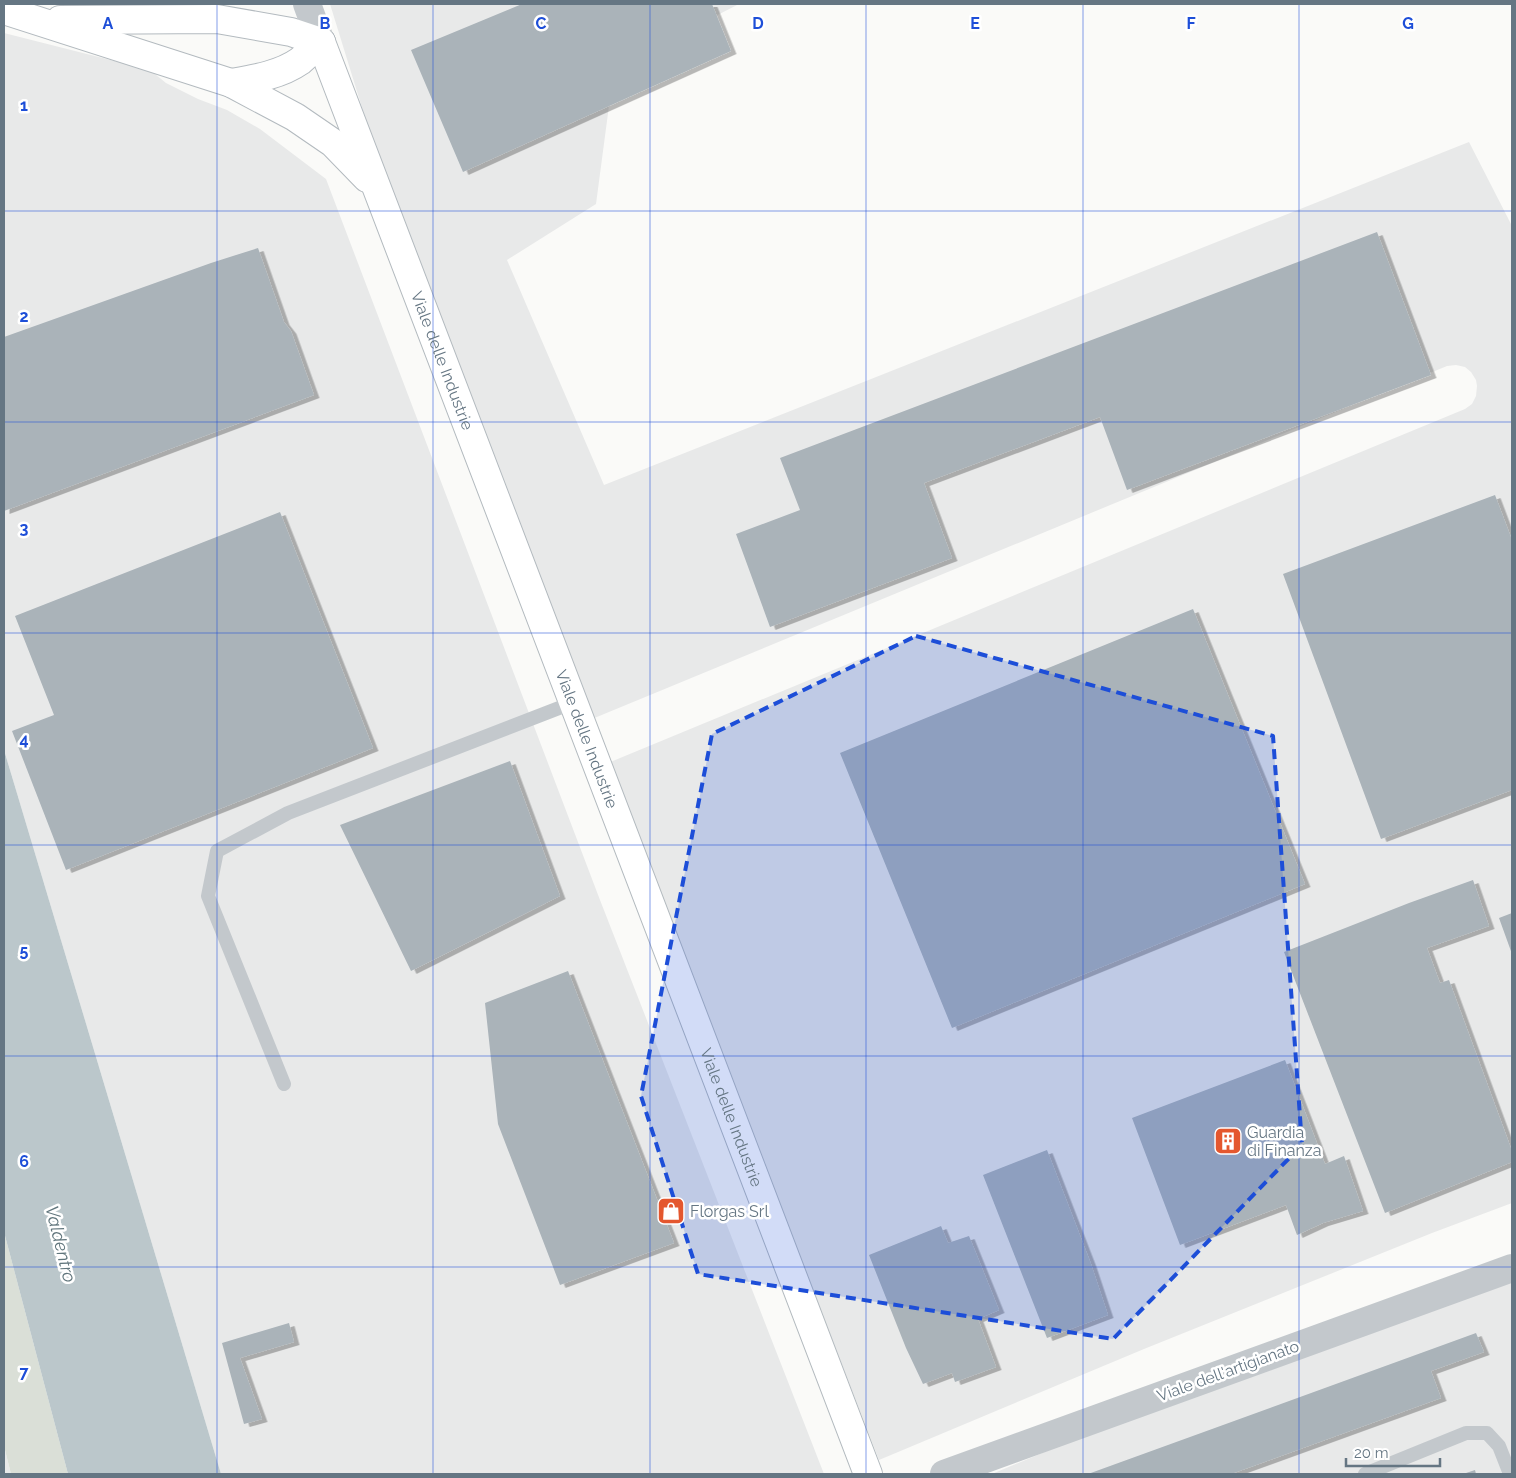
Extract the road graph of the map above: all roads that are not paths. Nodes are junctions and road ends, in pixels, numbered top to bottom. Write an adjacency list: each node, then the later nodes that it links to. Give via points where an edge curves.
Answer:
1 (217, 4): 4 (street)
2 (306, 4): 6 (street, Viale delle Industrie)
3 (4, 10): 5 (main road)
4 (187, 18): 5 (main road); 6 (main road, via 260,26)
5 (36, 20): 7 (main road)
6 (321, 42): 7 (main road, via 299,61 280,71); 8 (main road, Viale delle Industrie)
7 (231, 83): 8 (main road, via 295,117 333,143)
8 (375, 186): 9 (main road, Viale delle Industrie)
9 (572, 703): 10 (lane, via 288,813 217,851 208,896); 12 (main road, Viale delle Industrie)
10 (284, 1084)
11 (1512, 1268): 13 (street, Viale dell'artigianato)
12 (868, 1474)
13 (944, 1474)
14 (1365, 1474): 15 (lane, via 1466,1432 1487,1433 1499,1446)
15 (1510, 1474)

